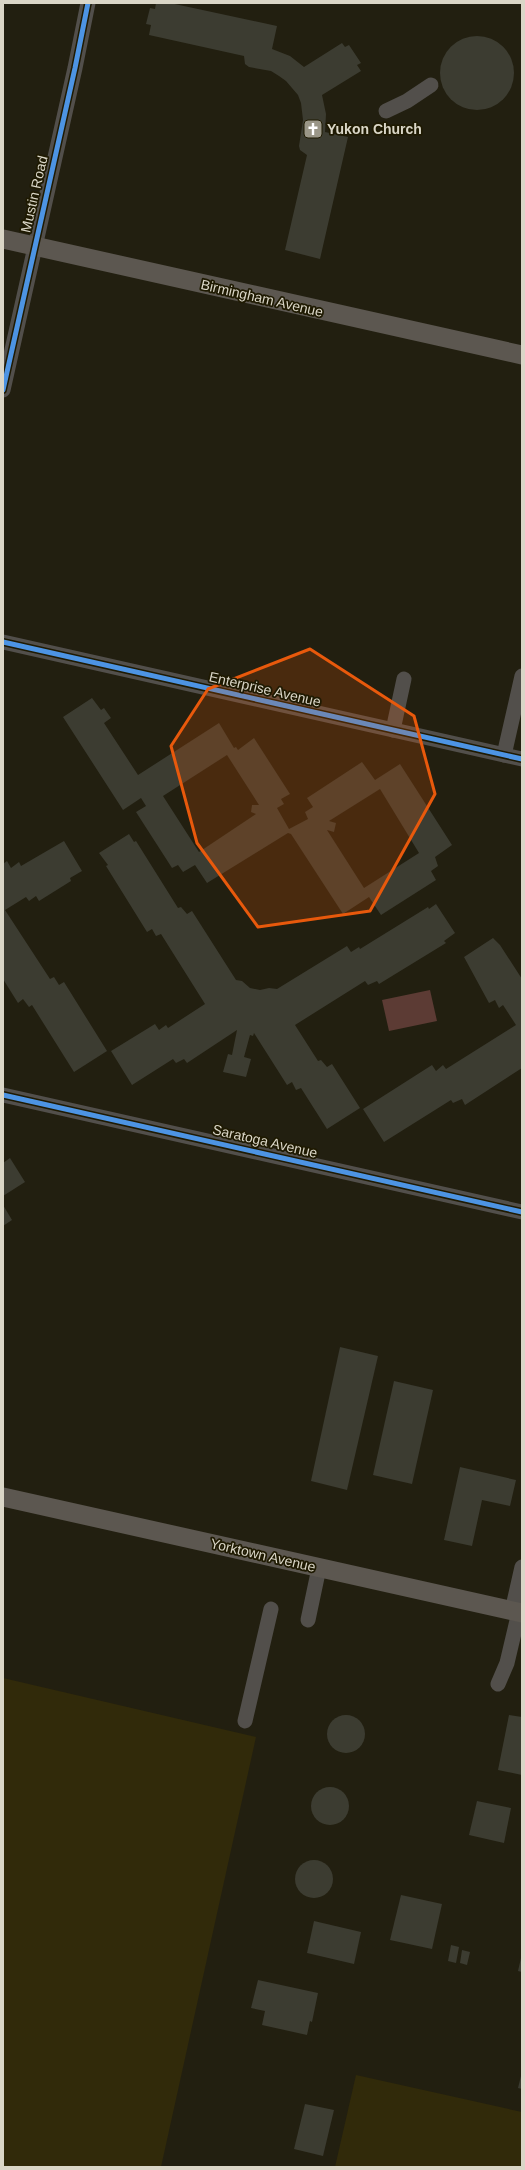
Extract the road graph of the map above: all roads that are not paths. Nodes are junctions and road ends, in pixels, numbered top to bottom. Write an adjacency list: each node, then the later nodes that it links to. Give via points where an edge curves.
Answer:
1 (88, 3): 5 (street, Mustin Road)
2 (431, 86): 3 (street)
3 (386, 111)
4 (3, 239): 5 (main road, Birmingham Avenue)
5 (35, 246): 6 (main road, Birmingham Avenue); 7 (street, Mustin Road)
6 (522, 355)
7 (3, 390)
8 (3, 642): 11 (street, Enterprise Avenue)
9 (522, 676): 12 (street)
10 (404, 679): 11 (street)
11 (393, 730): 12 (street, Enterprise Avenue)
12 (504, 755): 13 (street, Enterprise Avenue)
13 (522, 759)
14 (3, 1095): 15 (street, Saratoga Avenue)
15 (522, 1212)
16 (3, 1497): 18 (main road, Yorktown Avenue)
17 (522, 1566): 20 (street)
18 (319, 1568): 20 (main road, Yorktown Avenue); 21 (street)
19 (271, 1609): 23 (street)
20 (518, 1612): 22 (street, via 507,1663)
21 (308, 1620)
22 (498, 1684)
23 (245, 1721)

